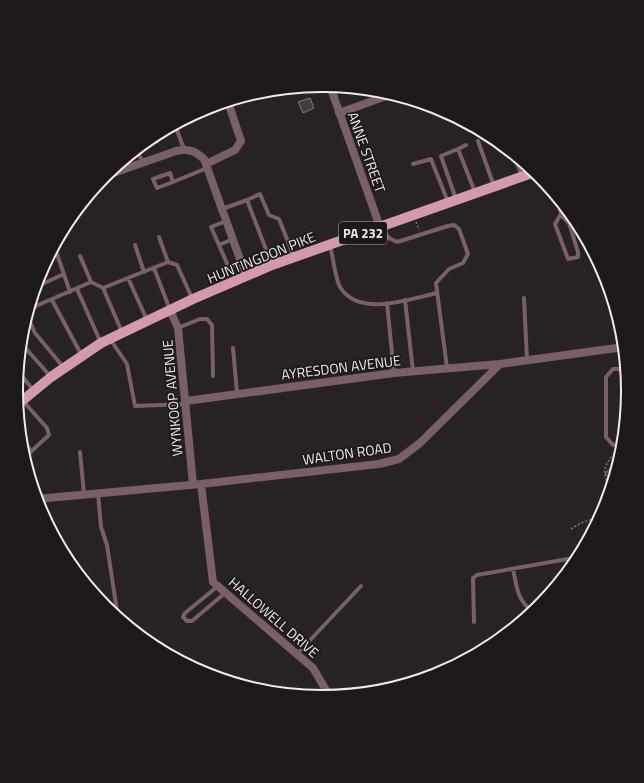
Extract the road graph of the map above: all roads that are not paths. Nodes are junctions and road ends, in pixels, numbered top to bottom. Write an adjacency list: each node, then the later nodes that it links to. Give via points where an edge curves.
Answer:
1 (332, 93): 4 (street, ANNE STREET)
2 (380, 98): 4 (street)
3 (230, 107): 13 (street, via 241,141 235,150)
4 (339, 113): 27 (street, ANNE STREET)
5 (177, 130): 8 (lane)
6 (478, 141): 19 (lane)
7 (466, 145): 9 (lane)
8 (184, 149): 11 (street); 13 (street, via 196,152)
9 (458, 149): 20 (lane); 22 (lane, via 440,156)
10 (139, 155): 11 (lane)
11 (143, 162): 15 (street)
12 (413, 164): 22 (lane, via 431,158)
13 (207, 166): 18 (lane); 23 (street)
14 (518, 166): 17 (lane)
15 (122, 170)
16 (527, 175): 17 (main road, HUNTINGDON PIKE / PA 232)
17 (522, 177): 19 (main road, HUNTINGDON PIKE / PA 232)
18 (173, 182): 18 (lane, via 170,173 153,179 157,188)
19 (494, 186): 20 (main road, HUNTINGDON PIKE / PA 232)
20 (475, 193): 22 (main road, HUNTINGDON PIKE / PA 232)
21 (247, 200): 23 (lane); 35 (lane, via 260,194 269,215 279,219); 38 (lane)
22 (452, 201): 27 (main road, HUNTINGDON PIKE / PA 232)
23 (222, 209): 26 (street)
24 (560, 211): 25 (lane)
25 (561, 214): 25 (lane, via 569,223 578,252 578,257 574,259 568,259 555,224)
26 (226, 221): 29 (street); 31 (lane, via 211,228)
27 (380, 227): 30 (main road, HUNTINGDON PIKE / PA 232); 49 (lane, via 389,238 397,242 448,226 454,225 458,229 468,254 463,263 449,269 436,283)
28 (158, 237): 36 (lane)
29 (232, 239): 31 (lane); 37 (street)
30 (330, 244): 35 (main road, HUNTINGDON PIKE / PA 232); 54 (lane, via 339,286 349,297 362,304)
31 (219, 245): 37 (lane, via 229,268)
32 (134, 246): 40 (lane)
33 (57, 254): 41 (lane)
34 (80, 256): 44 (lane)
35 (294, 257): 38 (main road, HUNTINGDON PIKE / PA 232)
36 (168, 262): 39 (lane); 51 (lane, via 177,265)
37 (241, 263): 42 (street)
38 (272, 265): 42 (main road, HUNTINGDON PIKE / PA 232)
39 (154, 268): 40 (lane); 56 (lane)
40 (144, 272): 43 (lane)
41 (64, 274): 45 (lane); 48 (lane)
42 (246, 276): 51 (main road, HUNTINGDON PIKE / PA 232)
43 (128, 278): 46 (lane); 57 (lane)
44 (91, 282): 46 (lane); 47 (lane)
45 (44, 283)
46 (103, 288): 60 (lane)
47 (77, 289): 48 (lane); 61 (lane)
48 (70, 292): 52 (lane)
49 (437, 293): 53 (lane); 69 (lane)
50 (524, 298): 66 (lane)
51 (193, 299): 56 (main road, HUNTINGDON PIKE / PA 232)
52 (52, 300): 55 (lane); 65 (lane)
53 (405, 300): 54 (lane); 71 (lane)
54 (387, 303): 72 (lane)
55 (35, 306)
56 (170, 310): 57 (main road, HUNTINGDON PIKE / PA 232); 59 (street, WYNKOOP AVENUE)
57 (147, 321): 60 (main road, HUNTINGDON PIKE / PA 232)
58 (31, 324): 68 (lane, via 35,333)
59 (178, 328): 73 (lane, via 200,319 207,319 212,325); 79 (street, WYNKOOP AVENUE)
60 (122, 333): 61 (main road, HUNTINGDON PIKE / PA 232)
61 (106, 341): 65 (main road, HUNTINGDON PIKE / PA 232); 79 (lane, via 127,364 135,406)
62 (233, 348): 77 (lane)
63 (617, 348): 66 (street)
64 (26, 349): 74 (lane)
65 (82, 356): 68 (main road, HUNTINGDON PIKE / PA 232)
66 (527, 360): 67 (street)
67 (500, 364): 69 (street, AYRESDON AVENUE); 85 (street, WALTON ROAD, via 420,443 399,459 379,464)
68 (64, 368): 74 (main road, HUNTINGDON PIKE / PA 232)
69 (447, 368): 71 (street, AYRESDON AVENUE)
70 (620, 369): 81 (lane, via 613,369 606,377 606,437)
71 (413, 371): 72 (street, AYRESDON AVENUE)
72 (394, 373): 77 (street, AYRESDON AVENUE)
73 (213, 376)
74 (51, 377): 76 (main road, HUNTINGDON PIKE / PA 232)
75 (24, 378): 76 (lane)
76 (34, 391): 78 (main road, HUNTINGDON PIKE / PA 232)
77 (236, 393): 79 (street, AYRESDON AVENUE)
78 (23, 400)
79 (186, 403): 85 (street, WYNKOOP AVENUE)
80 (24, 407): 83 (lane, via 46,428 49,435)
81 (616, 445)
82 (29, 448): 83 (lane)
83 (31, 451)
84 (80, 452): 87 (lane)
85 (197, 484): 86 (street, WALTON ROAD); 91 (street, HALLOWELL DRIVE, via 213,582)
86 (98, 493): 87 (street, WALTON ROAD); 94 (lane, via 101,527 107,545)
87 (84, 494): 88 (street, WALTON ROAD)
88 (43, 497)
89 (571, 559): 90 (lane)
90 (513, 569): 95 (lane, via 518,592 523,604); 96 (lane, via 477,575 473,578)
91 (218, 586): 93 (street, HALLOWELL DRIVE); 93 (lane, via 183,617 187,621 192,621)
92 (361, 586): 97 (lane)
93 (225, 593): 97 (street, HALLOWELL DRIVE)
94 (117, 608)
95 (528, 608)
96 (474, 622)
97 (297, 655): 98 (street, HALLOWELL DRIVE, via 313,668)
98 (326, 690)

